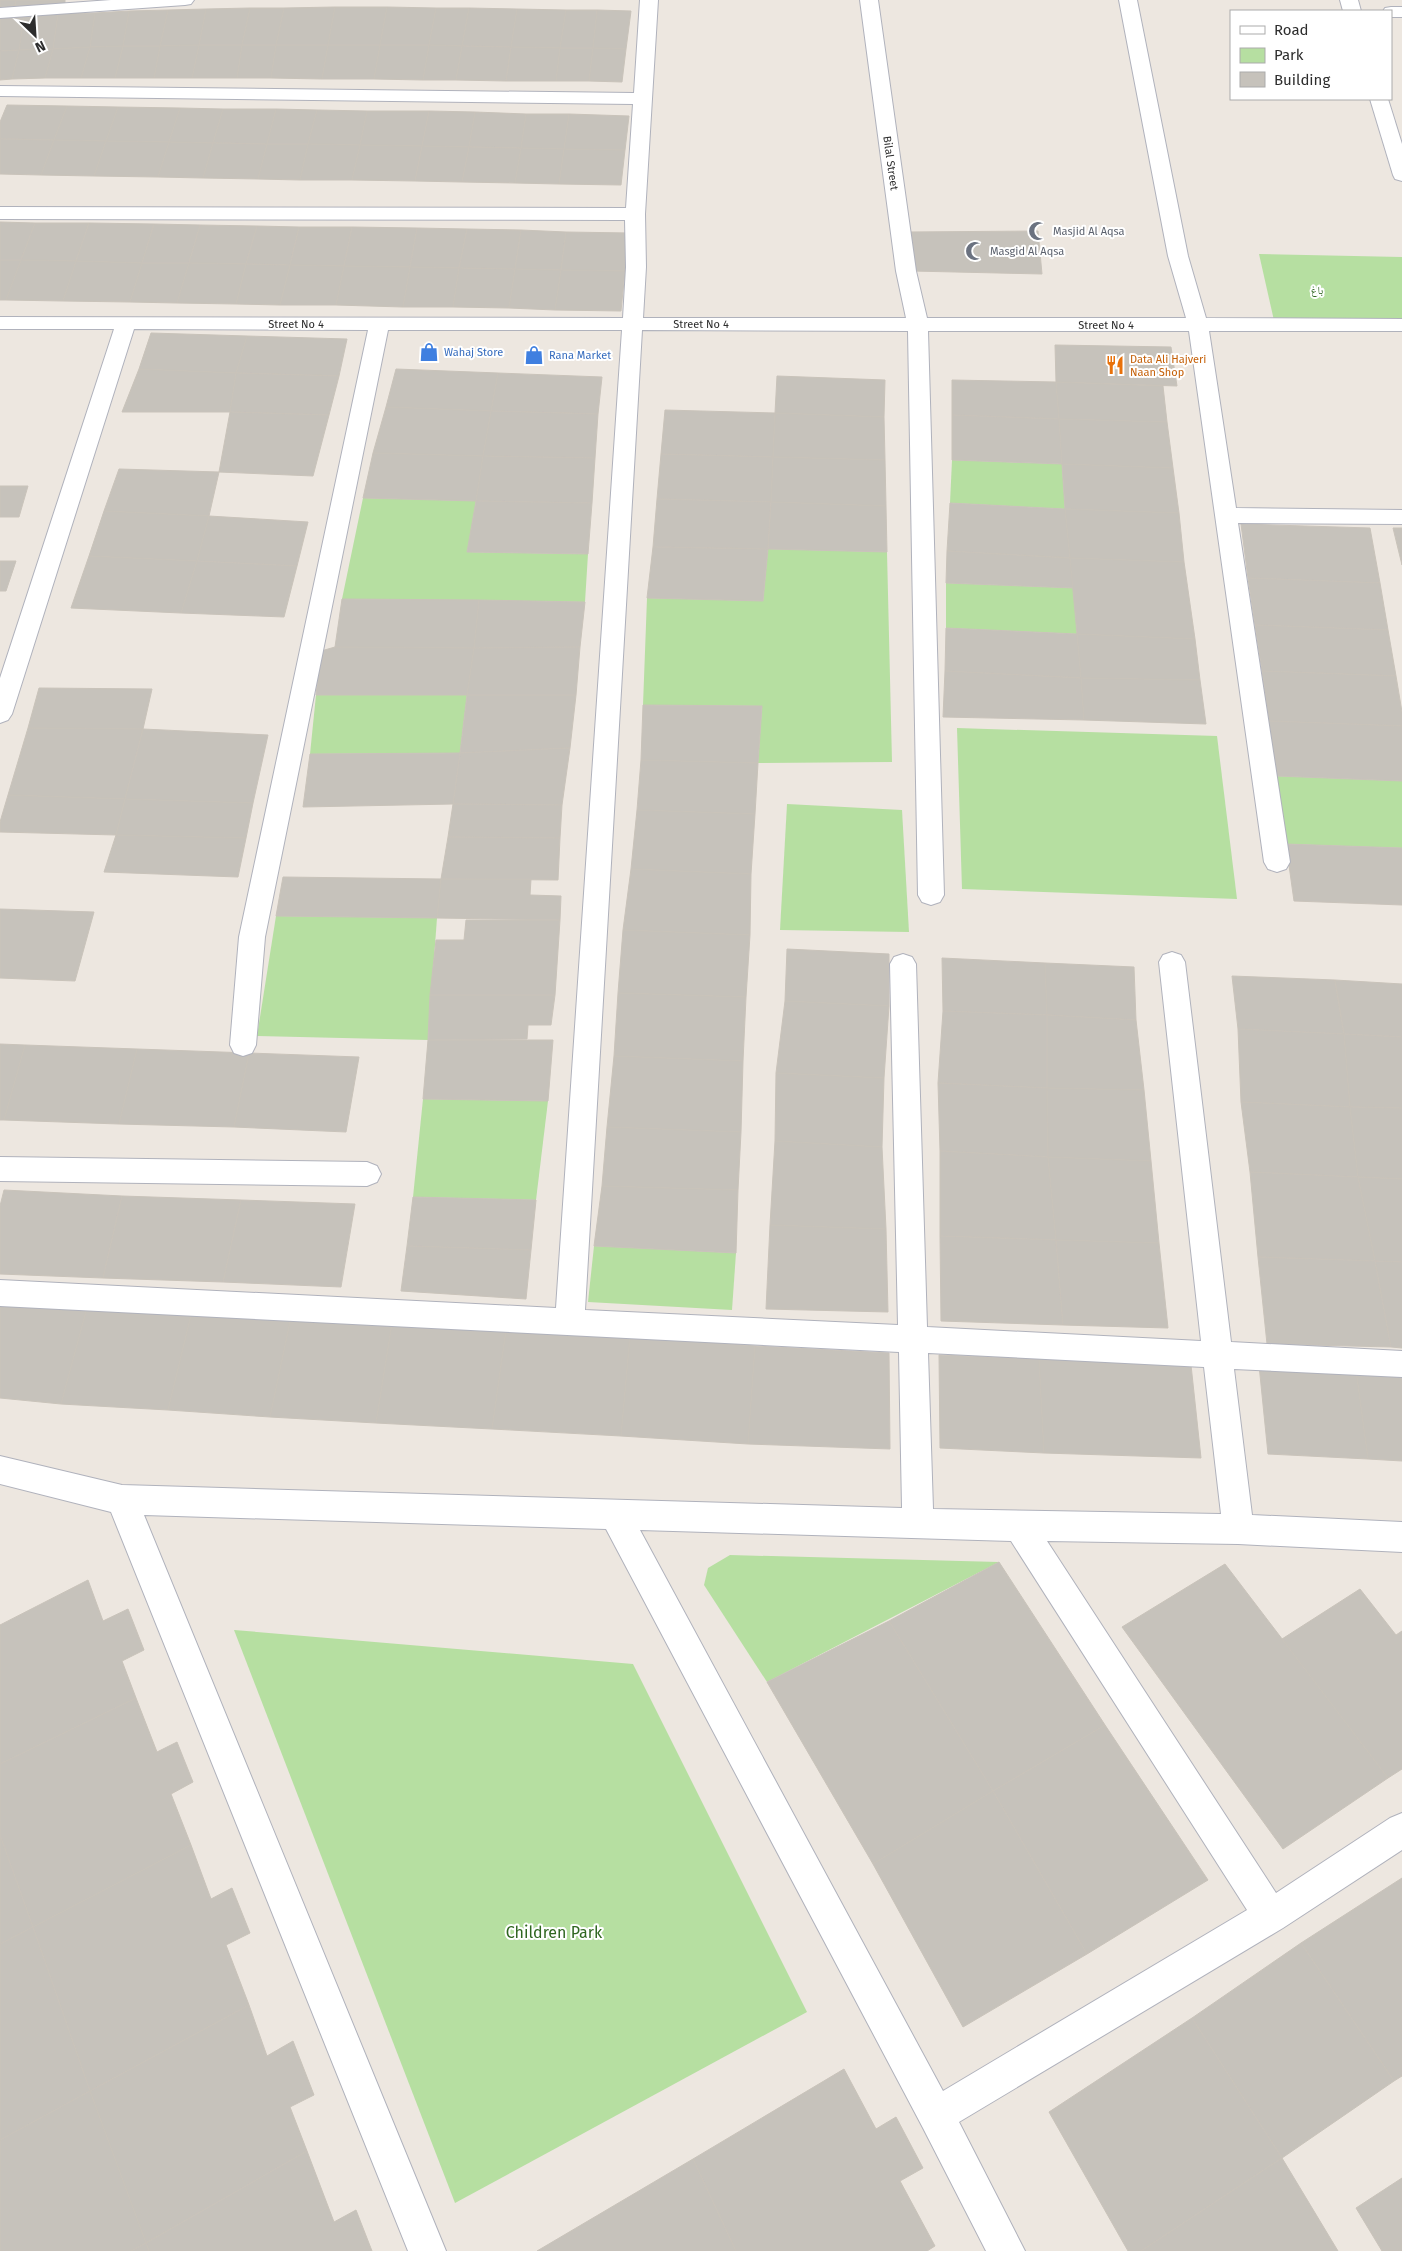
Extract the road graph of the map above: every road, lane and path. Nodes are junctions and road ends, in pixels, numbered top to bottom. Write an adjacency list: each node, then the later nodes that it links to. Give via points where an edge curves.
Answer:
1 (185, 0): 5 (street)
2 (650, 0): 8 (street)
3 (869, 0): 18 (street, Bilal Street, via 906,271)
4 (1128, 0): 19 (street, via 1178,256)
5 (138, 1): 6 (street)
6 (0, 13)
7 (0, 92): 8 (street)
8 (643, 99): 13 (street)
9 (1380, 102): 10 (street); 11 (street)
10 (1402, 106)
11 (1402, 175)
12 (0, 213): 13 (street)
13 (635, 214): 17 (street)
14 (0, 323): 15 (street, Street No 4)
15 (126, 323): 16 (street, Street No 4); 23 (street)
16 (379, 324): 17 (street, Street No 4); 28 (street, via 252,937)
17 (632, 324): 18 (street, Street No 4); 32 (street)
18 (918, 325): 19 (street, Street No 4); 25 (street, Bilal Street)
19 (1198, 325): 20 (street, Street No 4); 21 (street)
20 (1402, 325)
21 (1226, 515): 22 (street); 24 (street)
22 (1402, 517)
23 (0, 714)
24 (1277, 862)
25 (931, 895)
26 (1172, 962): 34 (street)
27 (903, 964): 33 (street)
28 (243, 1045)
29 (0, 1169): 30 (street)
30 (367, 1174)
31 (0, 1293): 32 (street)
32 (570, 1322): 33 (street)
33 (913, 1339): 34 (street); 39 (street)
34 (1219, 1356): 35 (street); 41 (street)
35 (1402, 1364)
36 (0, 1470): 37 (street)
37 (122, 1500): 38 (street); 46 (street)
38 (614, 1513): 39 (street); 45 (street)
39 (918, 1523): 40 (street)
40 (1019, 1526): 41 (street); 44 (street)
41 (1238, 1529): 42 (street)
42 (1402, 1537)
43 (1402, 1830): 44 (street)
44 (1271, 1916): 45 (street)
45 (936, 2114): 47 (street)
46 (427, 2251)
47 (1006, 2251)

